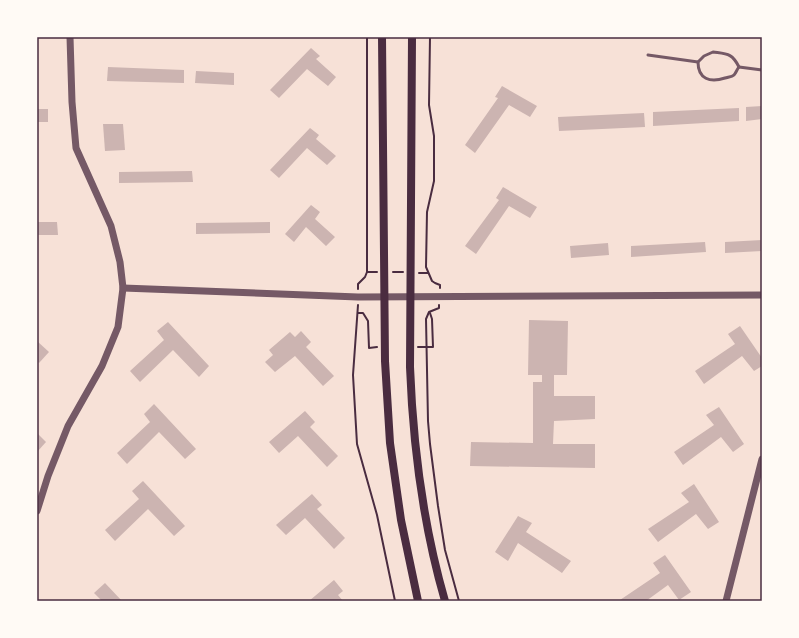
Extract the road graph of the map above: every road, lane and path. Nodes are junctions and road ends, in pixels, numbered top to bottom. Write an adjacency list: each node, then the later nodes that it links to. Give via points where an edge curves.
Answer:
1 (70, 37): 16 (street, via 76,148 111,226)
2 (367, 37): 10 (path)
3 (382, 37): 11 (main road)
4 (412, 37): 12 (main road)
5 (430, 37): 13 (path, via 429,105 434,136 434,180 427,212)
6 (648, 55): 7 (lane)
7 (698, 62): 8 (lane, via 713,52 729,54); 8 (lane, via 698,69 707,79 720,80 733,76)
8 (739, 66): 9 (lane)
9 (762, 70)
10 (367, 272): 11 (path); 14 (path)
11 (384, 272): 12 (path); 18 (main road)
12 (411, 272): 13 (path); 19 (main road)
13 (428, 273): 15 (path, via 432,281)
14 (358, 284)
15 (440, 284)
16 (123, 288): 18 (street); 25 (street, via 118,327 102,366 68,426)
17 (762, 295): 19 (street)
18 (385, 297): 19 (street); 27 (main road, via 385,361 390,443 401,520)
19 (411, 297): 28 (main road, via 410,367 416,455 423,504)
20 (439, 308): 21 (path)
21 (429, 312): 22 (path, via 432,319); 29 (path, via 426,319 428,421 445,550)
22 (433, 347)
23 (369, 348): 26 (path, via 368,321 363,314 358,313 353,375 356,444 377,515)
24 (762, 459): 30 (street)
25 (37, 511)
26 (395, 601)
27 (418, 601)
28 (445, 601)
29 (459, 601)
30 (726, 601)

